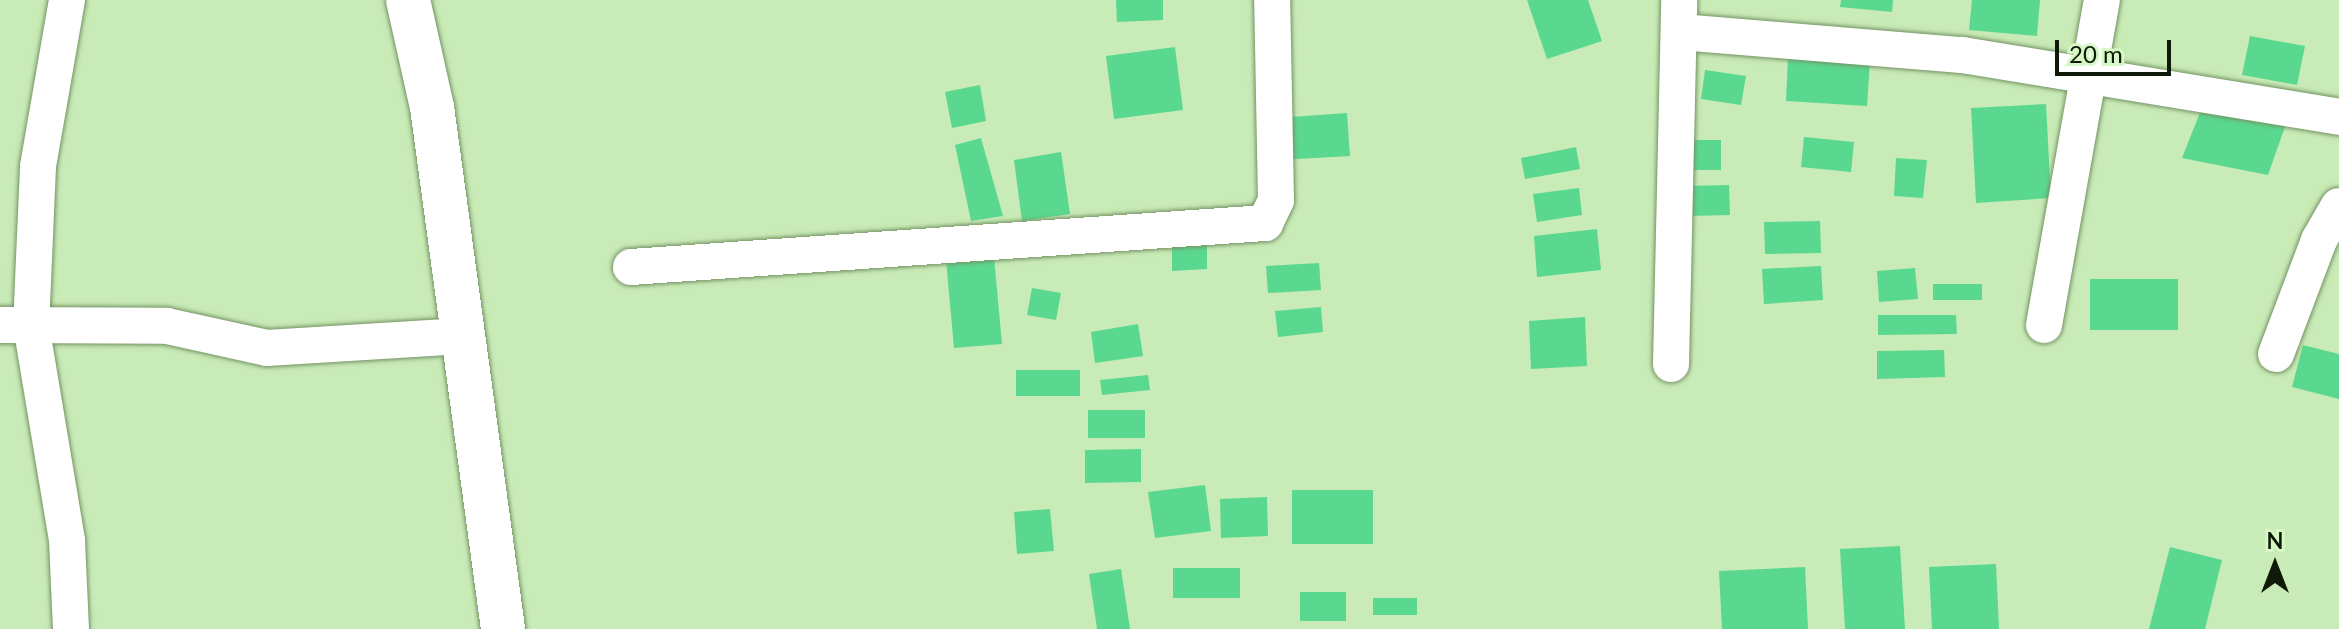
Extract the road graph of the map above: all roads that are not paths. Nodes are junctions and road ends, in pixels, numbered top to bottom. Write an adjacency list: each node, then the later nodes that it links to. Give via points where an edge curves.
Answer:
1 (67, 0): 10 (street)
2 (408, 0): 12 (main road, via 432,107)
3 (1272, 0): 9 (street, via 1276,200 1265,223)
4 (2102, 0): 6 (street)
5 (1680, 16): 6 (street); 14 (street)
6 (2086, 73): 7 (street); 11 (street)
7 (2339, 117)
8 (2339, 206): 13 (street, via 2319,240)
9 (631, 267)
10 (16, 325): 12 (street, via 167,326 267,348); 15 (street, via 67,541)
11 (2044, 325)
12 (463, 336): 16 (main road)
13 (2276, 354)
14 (1671, 364)
15 (71, 629)
16 (503, 629)

